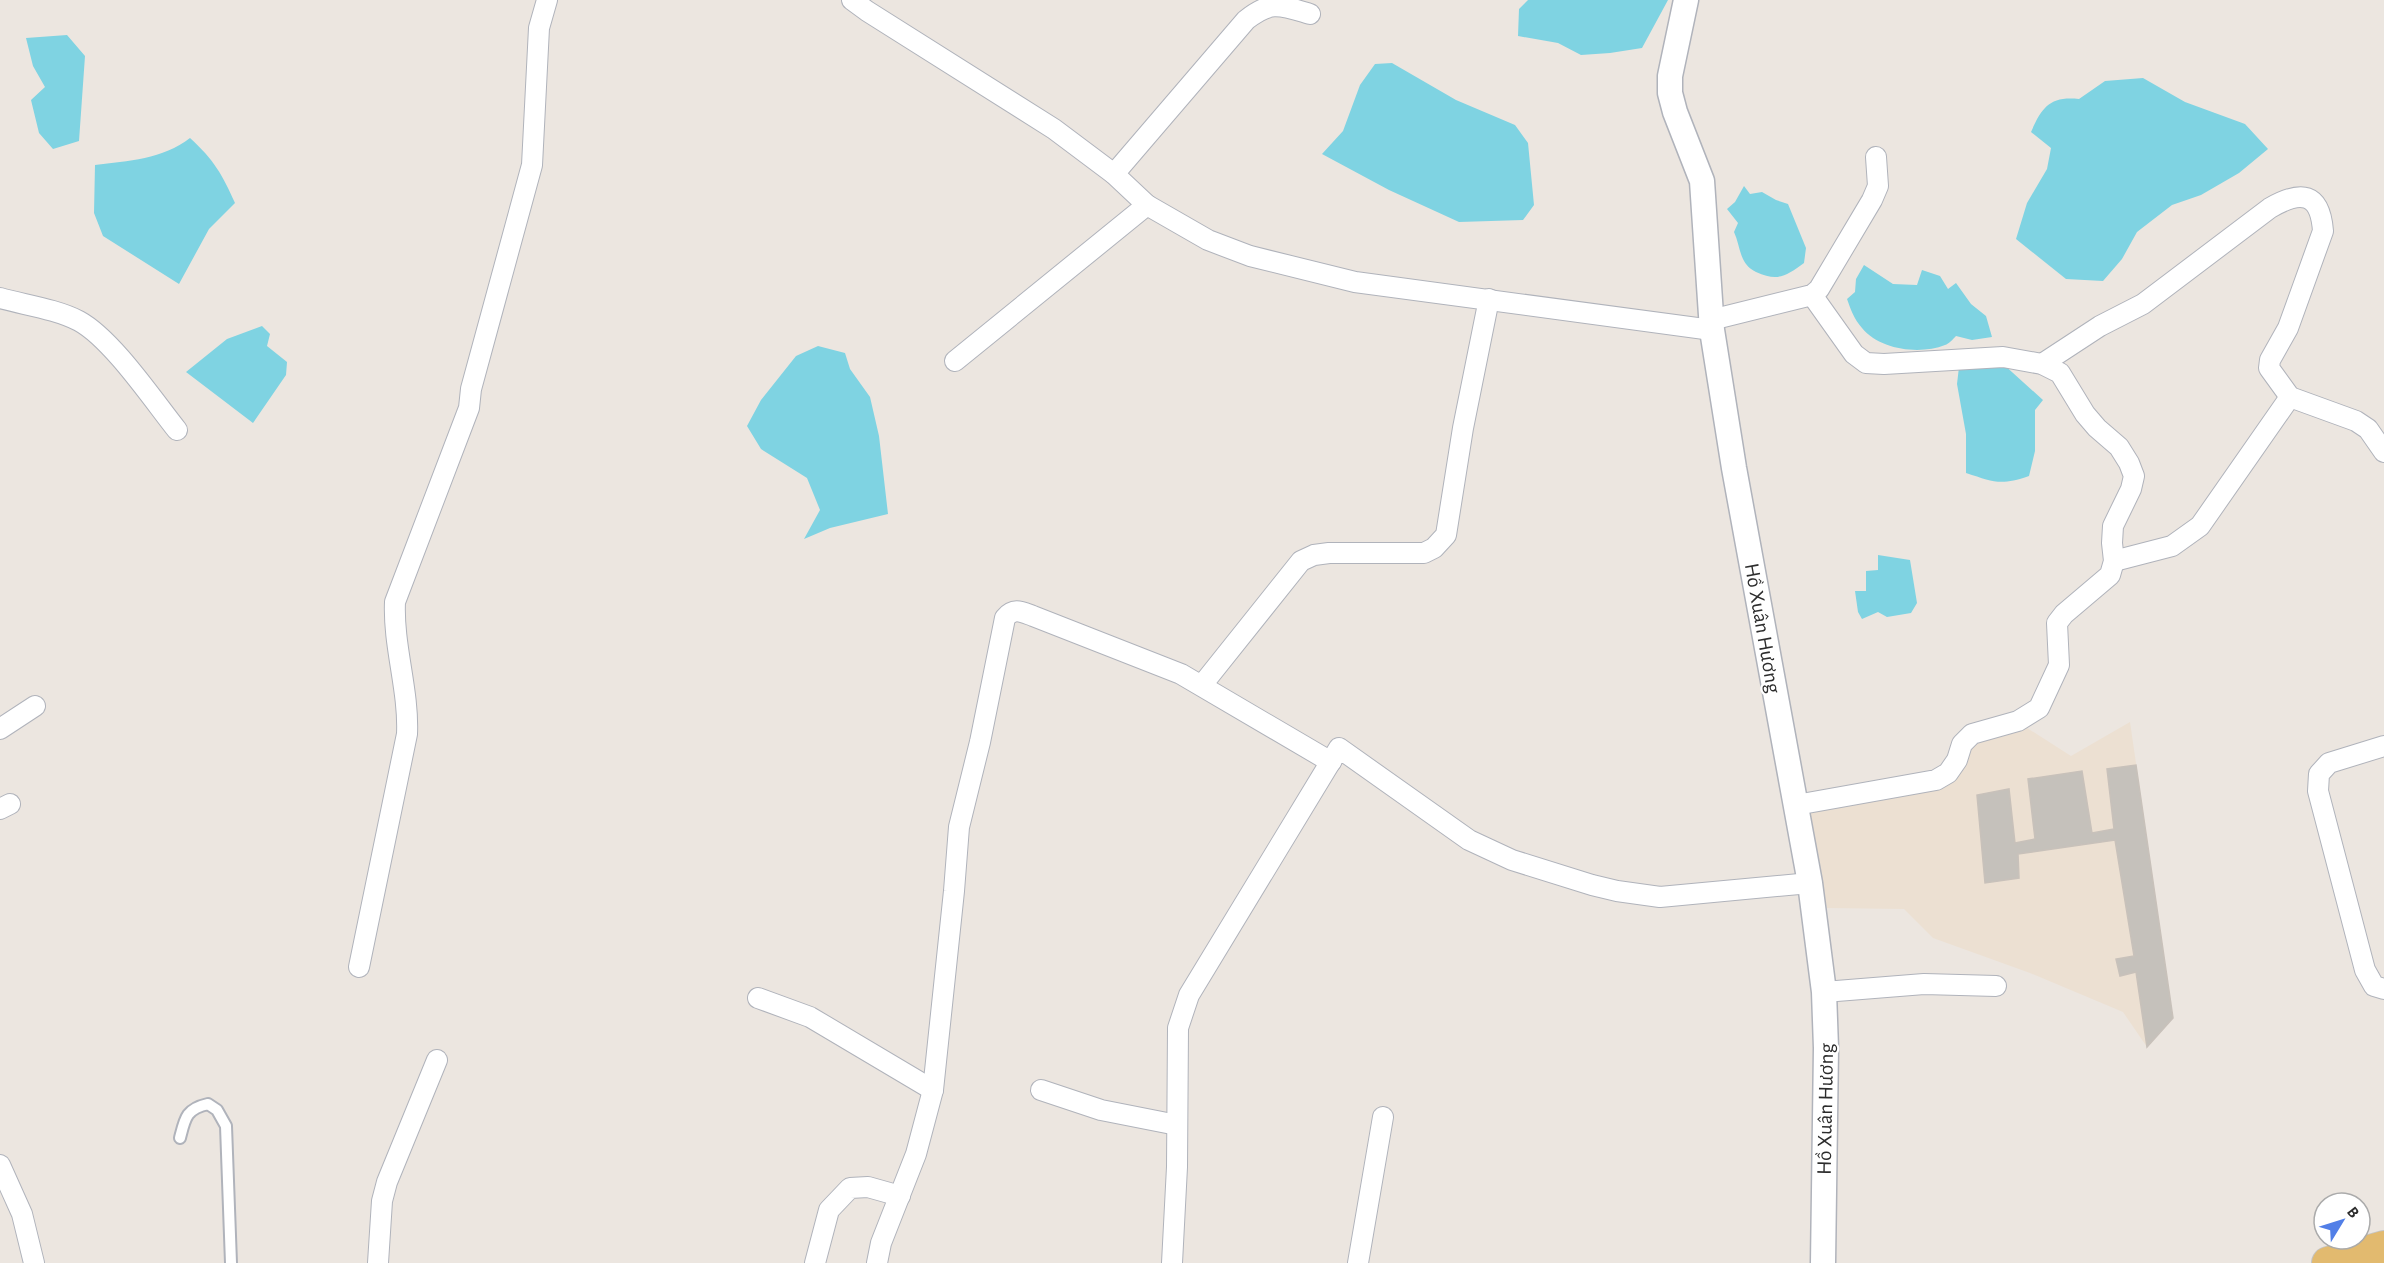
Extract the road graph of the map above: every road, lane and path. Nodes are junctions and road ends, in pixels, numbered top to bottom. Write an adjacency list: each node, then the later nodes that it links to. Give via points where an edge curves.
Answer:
1 (547, 0): 25 (street, via 539,28 532,165 469,408 395,602 407,734)
2 (852, 0): 6 (street, via 1054,129)
3 (1686, 0): 11 (street, Hồ Xuân Hương, via 1670,93 1702,181)
4 (1310, 14): 6 (street, via 1281,5 1258,8)
5 (1876, 157): 8 (street, via 1878,186 1872,200 1829,276)
6 (1114, 174): 7 (street)
7 (1147, 204): 10 (street, via 1208,240 1250,256 1355,282); 12 (street)
8 (1812, 295): 11 (street); 13 (street, via 1854,354 1866,363 2003,357)
9 (0, 298): 15 (street, via 81,322 107,343)
10 (1489, 299): 11 (street); 18 (street, via 1446,535 1424,553 1329,552 1301,561)
11 (1712, 325): 23 (street, Hồ Xuân Hương)
12 (955, 361)
13 (2042, 364): 14 (street, via 2100,326 2143,304 2271,208 2288,198 2302,196 2313,201 2322,214 2323,231 2288,328 2270,360 2269,368); 17 (street, via 2060,373 2085,414 2119,447 2132,470 2131,489 2113,526)
14 (2290, 397): 16 (street, via 2356,421 2368,429); 17 (street, via 2200,526 2172,546)
15 (177, 430)
16 (2384, 452)
17 (2115, 561): 23 (street, via 2110,575 2057,623 2059,665 2039,708 2029,716 1972,734 1962,744 1948,773 1936,780)
18 (1202, 685): 22 (street); 31 (street, via 1017,610 1005,618 959,826)
19 (35, 706): 20 (street)
20 (0, 729)
21 (2384, 746): 27 (street, via 2329,763 2319,774 2318,791 2365,970 2373,986)
22 (1330, 762): 24 (street, via 1339,748 1469,840 1512,860 1617,891 1660,897); 34 (street, via 1189,995 1178,1028)
23 (1796, 805): 24 (street, Hồ Xuân Hương)
24 (1810, 883): 28 (street, Hồ Xuân Hương)
25 (359, 967)
26 (1996, 986): 28 (street, via 1924,984)
27 (2384, 989)
28 (1824, 992): 46 (street, Hồ Xuân Hương)
29 (758, 998): 31 (street, via 810,1017)
30 (437, 1060): 41 (street, via 387,1182)
31 (933, 1090): 37 (street)
32 (1041, 1090): 34 (street, via 1101,1110)
33 (1383, 1117): 45 (street)
34 (1177, 1125): 44 (street)
35 (180, 1138): 40 (lane, via 185,1117 208,1104 217,1110 226,1126)
36 (0, 1165): 39 (street, via 22,1214)
37 (900, 1196): 42 (street, via 868,1187 850,1188 829,1210); 43 (street)
38 (2382, 1253): 47 (main road)
39 (34, 1263)
40 (231, 1263)
41 (378, 1263)
42 (815, 1263)
43 (877, 1263)
44 (1172, 1263)
45 (1358, 1263)
46 (1823, 1263)
47 (2328, 1263)

